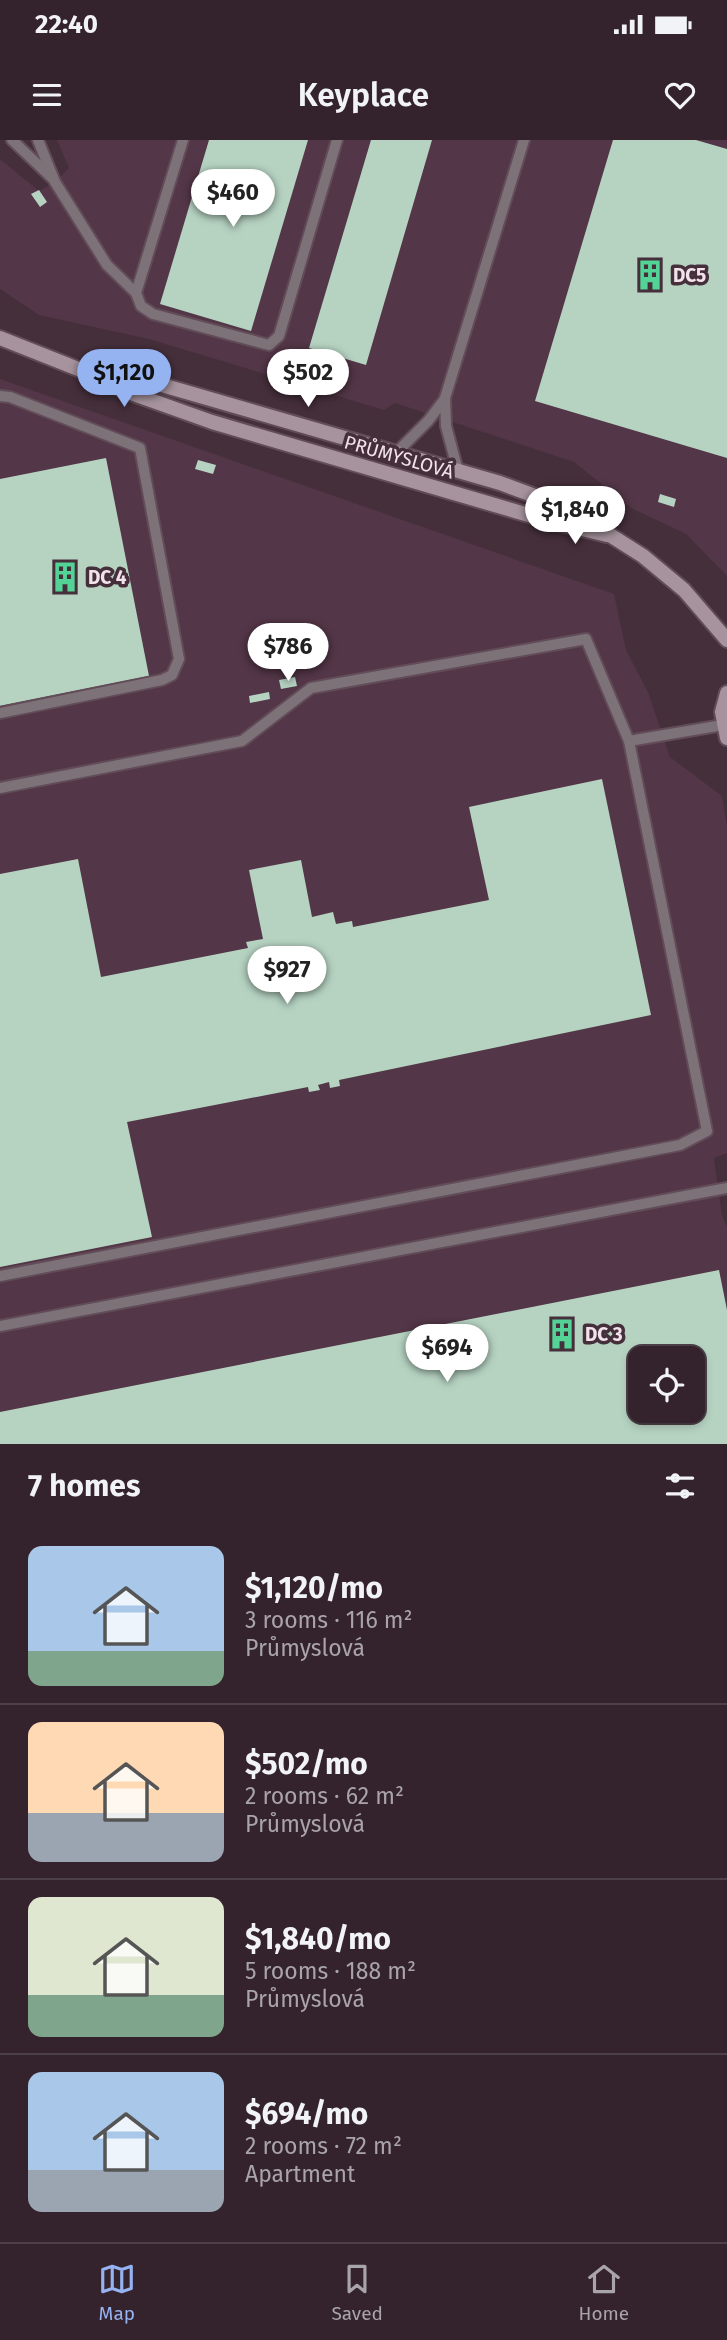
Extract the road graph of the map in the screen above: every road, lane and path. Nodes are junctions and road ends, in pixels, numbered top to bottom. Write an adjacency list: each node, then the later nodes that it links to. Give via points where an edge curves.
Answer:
1 (12, 140): 6 (lane)
2 (38, 140): 6 (lane)
3 (183, 140): 7 (lane)
4 (337, 140): 7 (lane, via 274,343 257,344 153,314 141,306)
5 (524, 140): 11 (lane)
6 (55, 182): 7 (lane, via 107,265)
7 (136, 293)
8 (0, 338): 9 (main road, PRŮMYSLOVÁ)
9 (101, 378): 12 (main road, PRŮMYSLOVÁ, via 148,381); 14 (main road, PRŮMYSLOVÁ, via 221,425)
10 (0, 396): 17 (lane, via 139,448 180,659 172,675 162,680)
11 (445, 398): 12 (lane); 13 (lane, via 446,426)
12 (396, 453): 13 (main road, PRŮMYSLOVÁ)
13 (458, 471): 14 (main road, PRŮMYSLOVÁ, via 589,516)
14 (610, 536): 15 (main road, PRŮMYSLOVÁ, via 684,590)
15 (727, 640)
16 (727, 694): 18 (main road, via 722,712)
17 (0, 713)
18 (725, 732): 19 (lane)
19 (629, 741): 20 (lane, via 586,639 311,688 242,741); 22 (lane, via 707,1132 680,1145)
20 (0, 788)
21 (727, 1188): 23 (lane)
22 (0, 1276)
23 (0, 1326)

